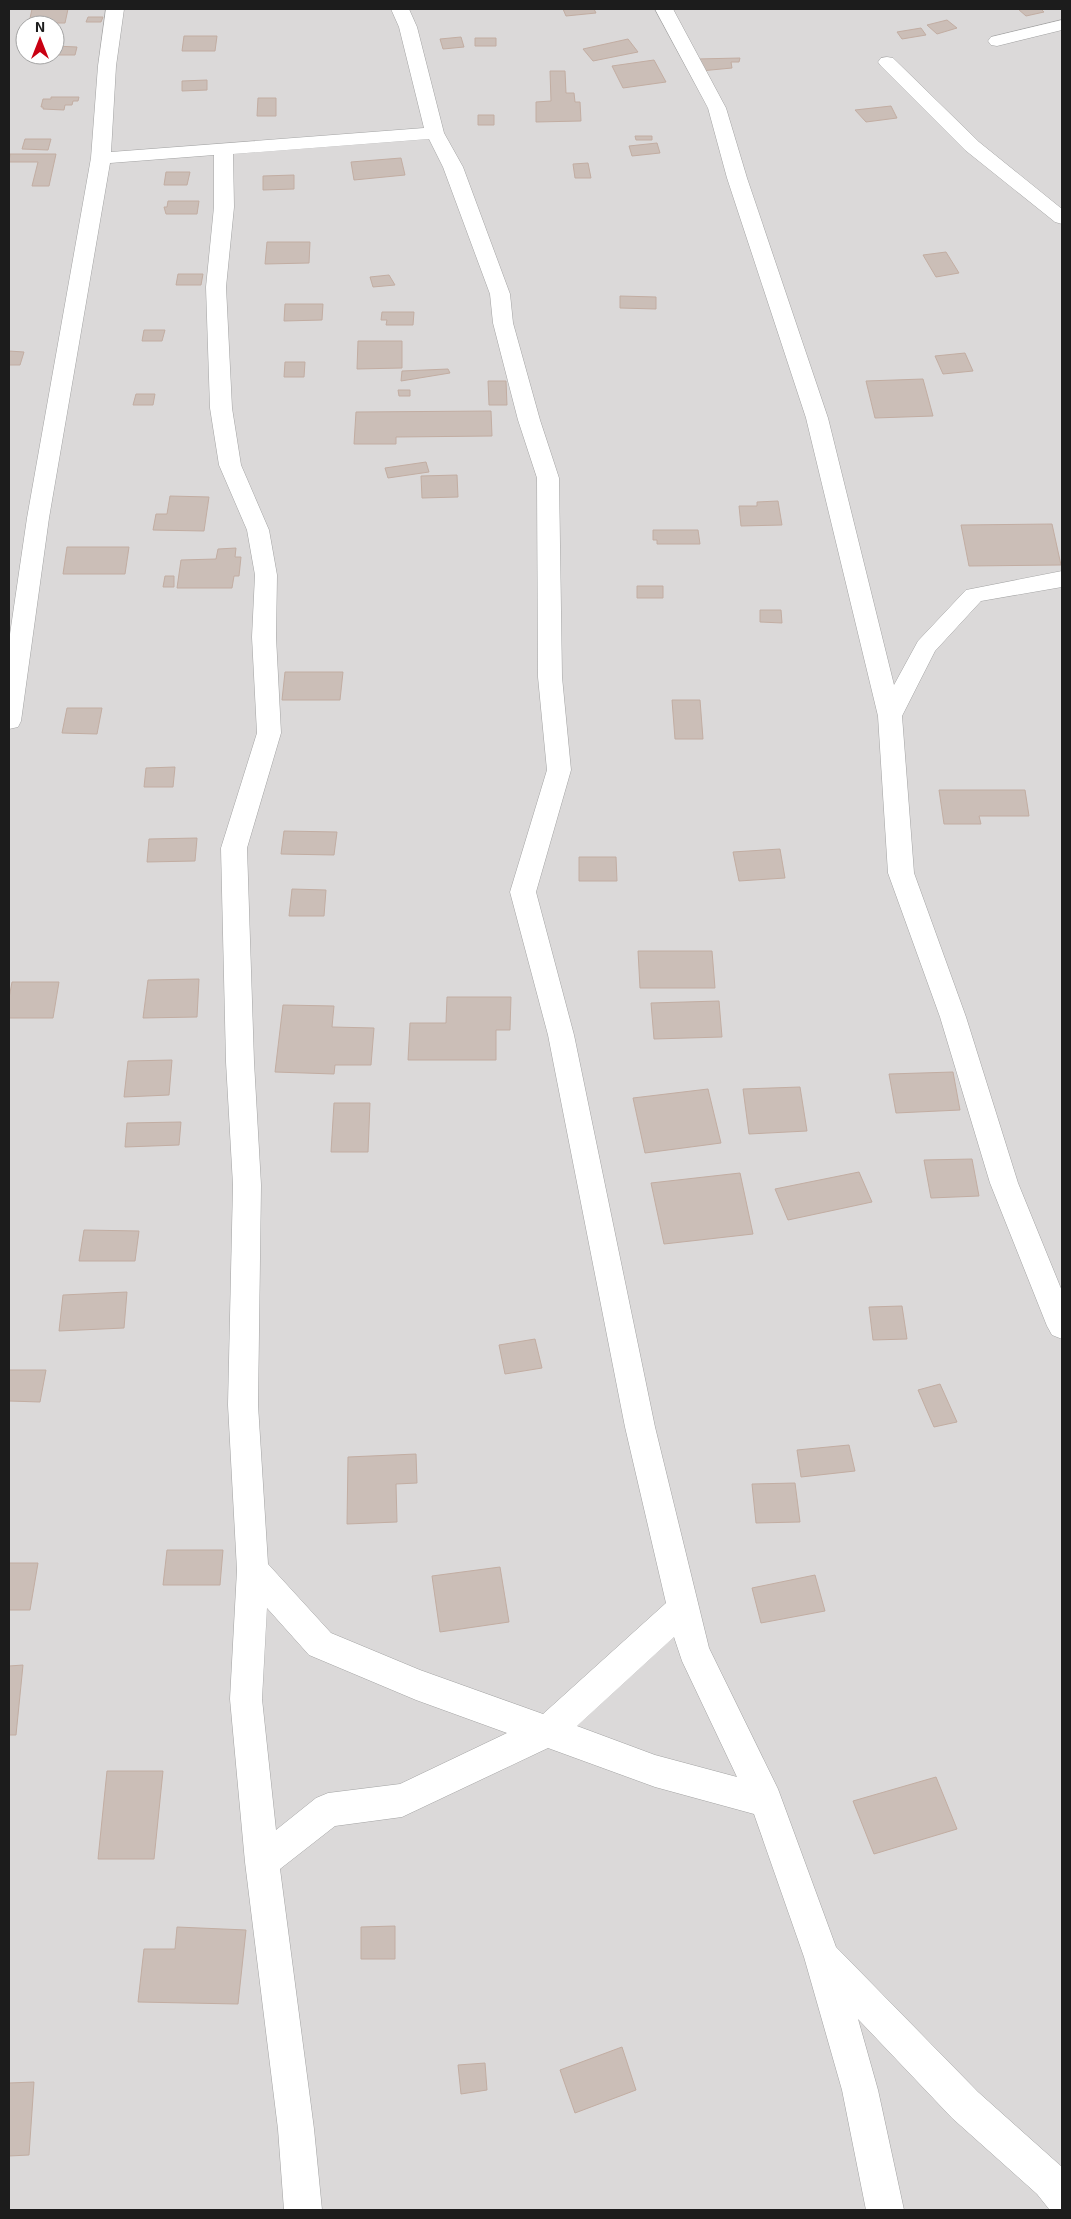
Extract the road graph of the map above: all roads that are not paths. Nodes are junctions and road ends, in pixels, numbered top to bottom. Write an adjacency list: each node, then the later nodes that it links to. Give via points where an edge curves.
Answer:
1 (115, 9): 9 (street)
2 (400, 9): 7 (street, via 408,27)
3 (664, 9): 12 (street, via 717,108 816,418)
4 (1062, 25): 5 (street)
5 (997, 40)
6 (887, 62): 10 (street, via 972,146)
7 (435, 133): 8 (street); 16 (street, via 452,167 500,294 503,323 548,478 550,677 559,770 523,892 561,1035 640,1427)
8 (224, 148): 9 (street); 15 (street, via 224,207 216,287 221,408 230,465 258,530 266,575 264,637 269,734 234,848 247,1185 243,1405)
9 (100, 158): 13 (street, via 38,518)
10 (1062, 218)
11 (1062, 579): 12 (street, via 974,595 926,647)
12 (890, 716): 14 (street, via 901,873 953,1017 1004,1183)
13 (9, 721)
14 (1062, 1326)
15 (253, 1570): 17 (street, via 320,1644 416,1684); 19 (street, via 246,1700)
16 (683, 1608): 17 (street); 18 (street, via 693,1650)
17 (548, 1731): 18 (street, via 655,1770); 19 (street, via 402,1800 328,1810)
18 (766, 1801): 20 (street)
19 (262, 1862): 22 (street, via 296,2129)
20 (822, 1957): 21 (street, via 965,2105 1050,2181); 23 (street, via 860,2090)
21 (1062, 2196)
22 (303, 2210)
23 (885, 2210)

